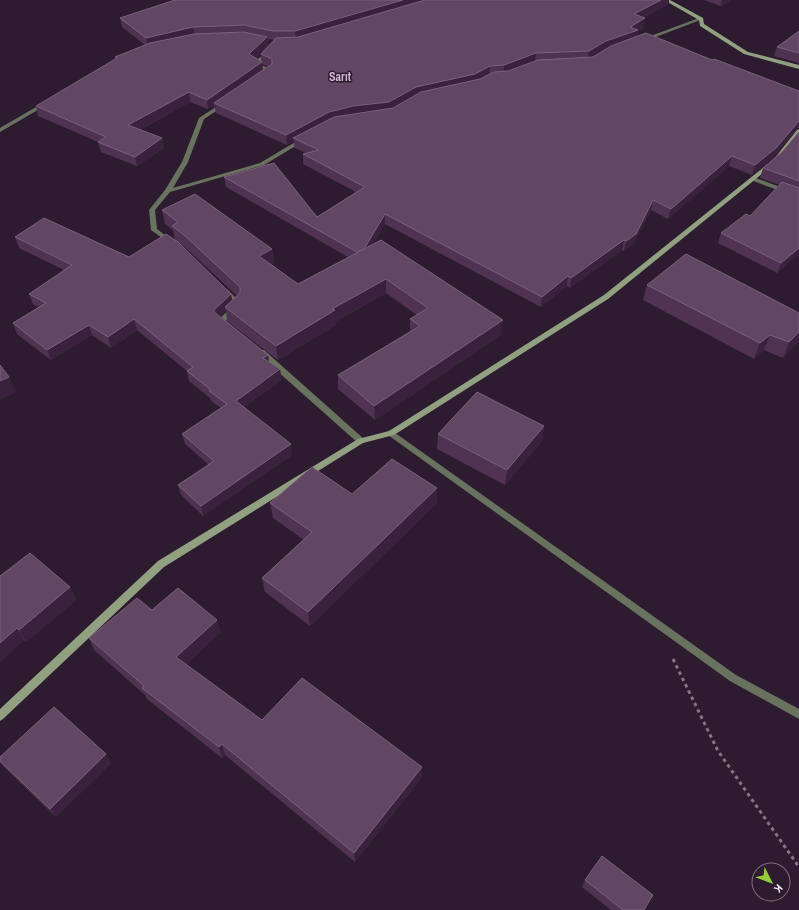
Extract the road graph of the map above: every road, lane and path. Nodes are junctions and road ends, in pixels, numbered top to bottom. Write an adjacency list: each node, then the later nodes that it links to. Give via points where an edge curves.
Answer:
1 (666, 0): 2 (street)
2 (701, 19): 3 (street); 5 (street, via 702,25 746,53)
3 (636, 42)
4 (274, 44): 6 (street, via 255,64 270,71)
5 (799, 67)
6 (258, 80)
7 (53, 98): 9 (street)
8 (227, 102): 13 (street, via 202,118 185,162)
9 (0, 130)
10 (799, 131): 12 (street, via 776,160)
11 (310, 136): 13 (street, via 262,164)
12 (753, 179): 14 (street); 19 (street, via 606,296)
13 (168, 191): 15 (street, via 152,210 154,230)
14 (799, 196)
15 (177, 246)
16 (222, 288): 17 (street, via 239,304 221,321)
17 (233, 330)
18 (255, 348): 20 (street)
19 (391, 433): 20 (street); 21 (street)
20 (361, 441): 23 (street, via 161,564)
21 (657, 624): 22 (street, via 733,678); 24 (path, via 718,751)
22 (799, 714)
23 (0, 716)
24 (799, 867)

